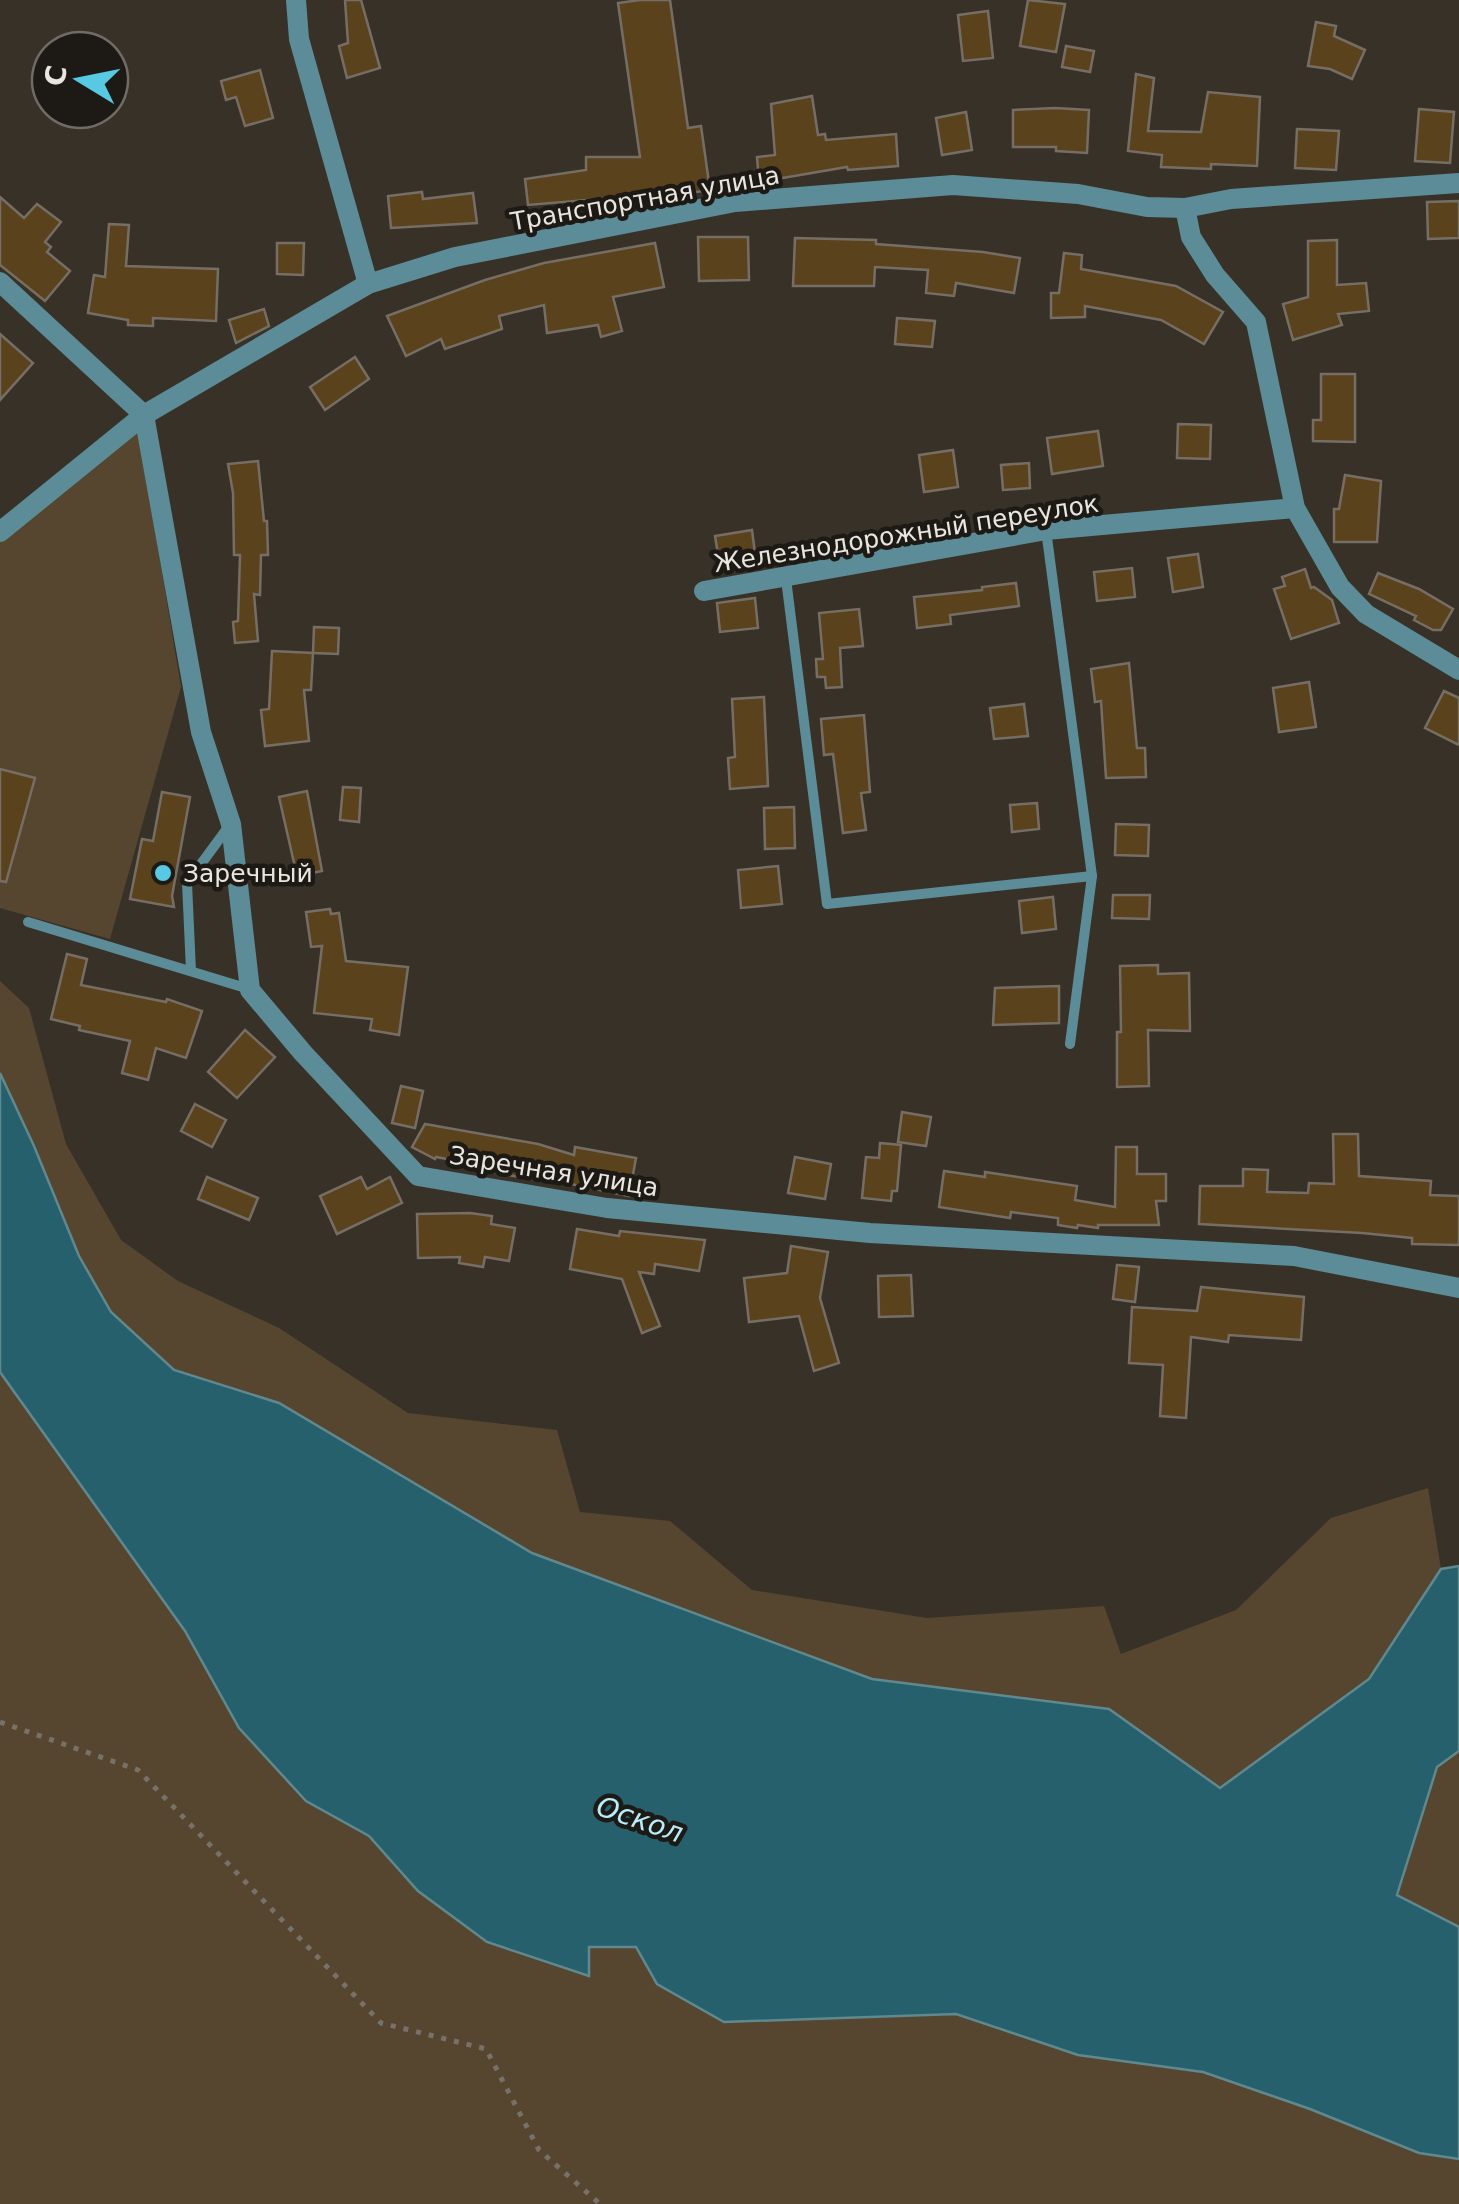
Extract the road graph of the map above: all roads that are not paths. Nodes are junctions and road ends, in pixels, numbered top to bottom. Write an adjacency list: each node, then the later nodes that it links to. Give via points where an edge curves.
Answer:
1 (296, 0): 5 (street, via 298,39)
2 (1459, 182): 3 (street, Транспортная улица)
3 (1185, 208): 5 (street, Транспортная улица, via 953,185 736,202 454,257); 7 (street, via 1190,237 1256,322)
4 (0, 282): 6 (street)
5 (368, 284): 6 (street, Транспортная улица)
6 (144, 415): 9 (street); 13 (street, via 202,732)
7 (1295, 508): 8 (street, Железнодорожный переулок); 12 (street, via 1340,587 1366,614)
8 (1046, 530): 10 (street, Железнодорожный переулок); 14 (lane)
9 (0, 532)
10 (786, 579): 11 (street, Железнодорожный переулок); 14 (lane, via 827,904)
11 (704, 592)
12 (1459, 670)
13 (231, 824): 16 (lane, via 187,882); 17 (street)
14 (1092, 876): 18 (lane)
15 (28, 922): 16 (lane)
16 (191, 971): 17 (lane)
17 (250, 990): 19 (street, Заречная улица, via 418,1176 606,1208 870,1234 1294,1256)
18 (1070, 1044)
19 (1459, 1288)

